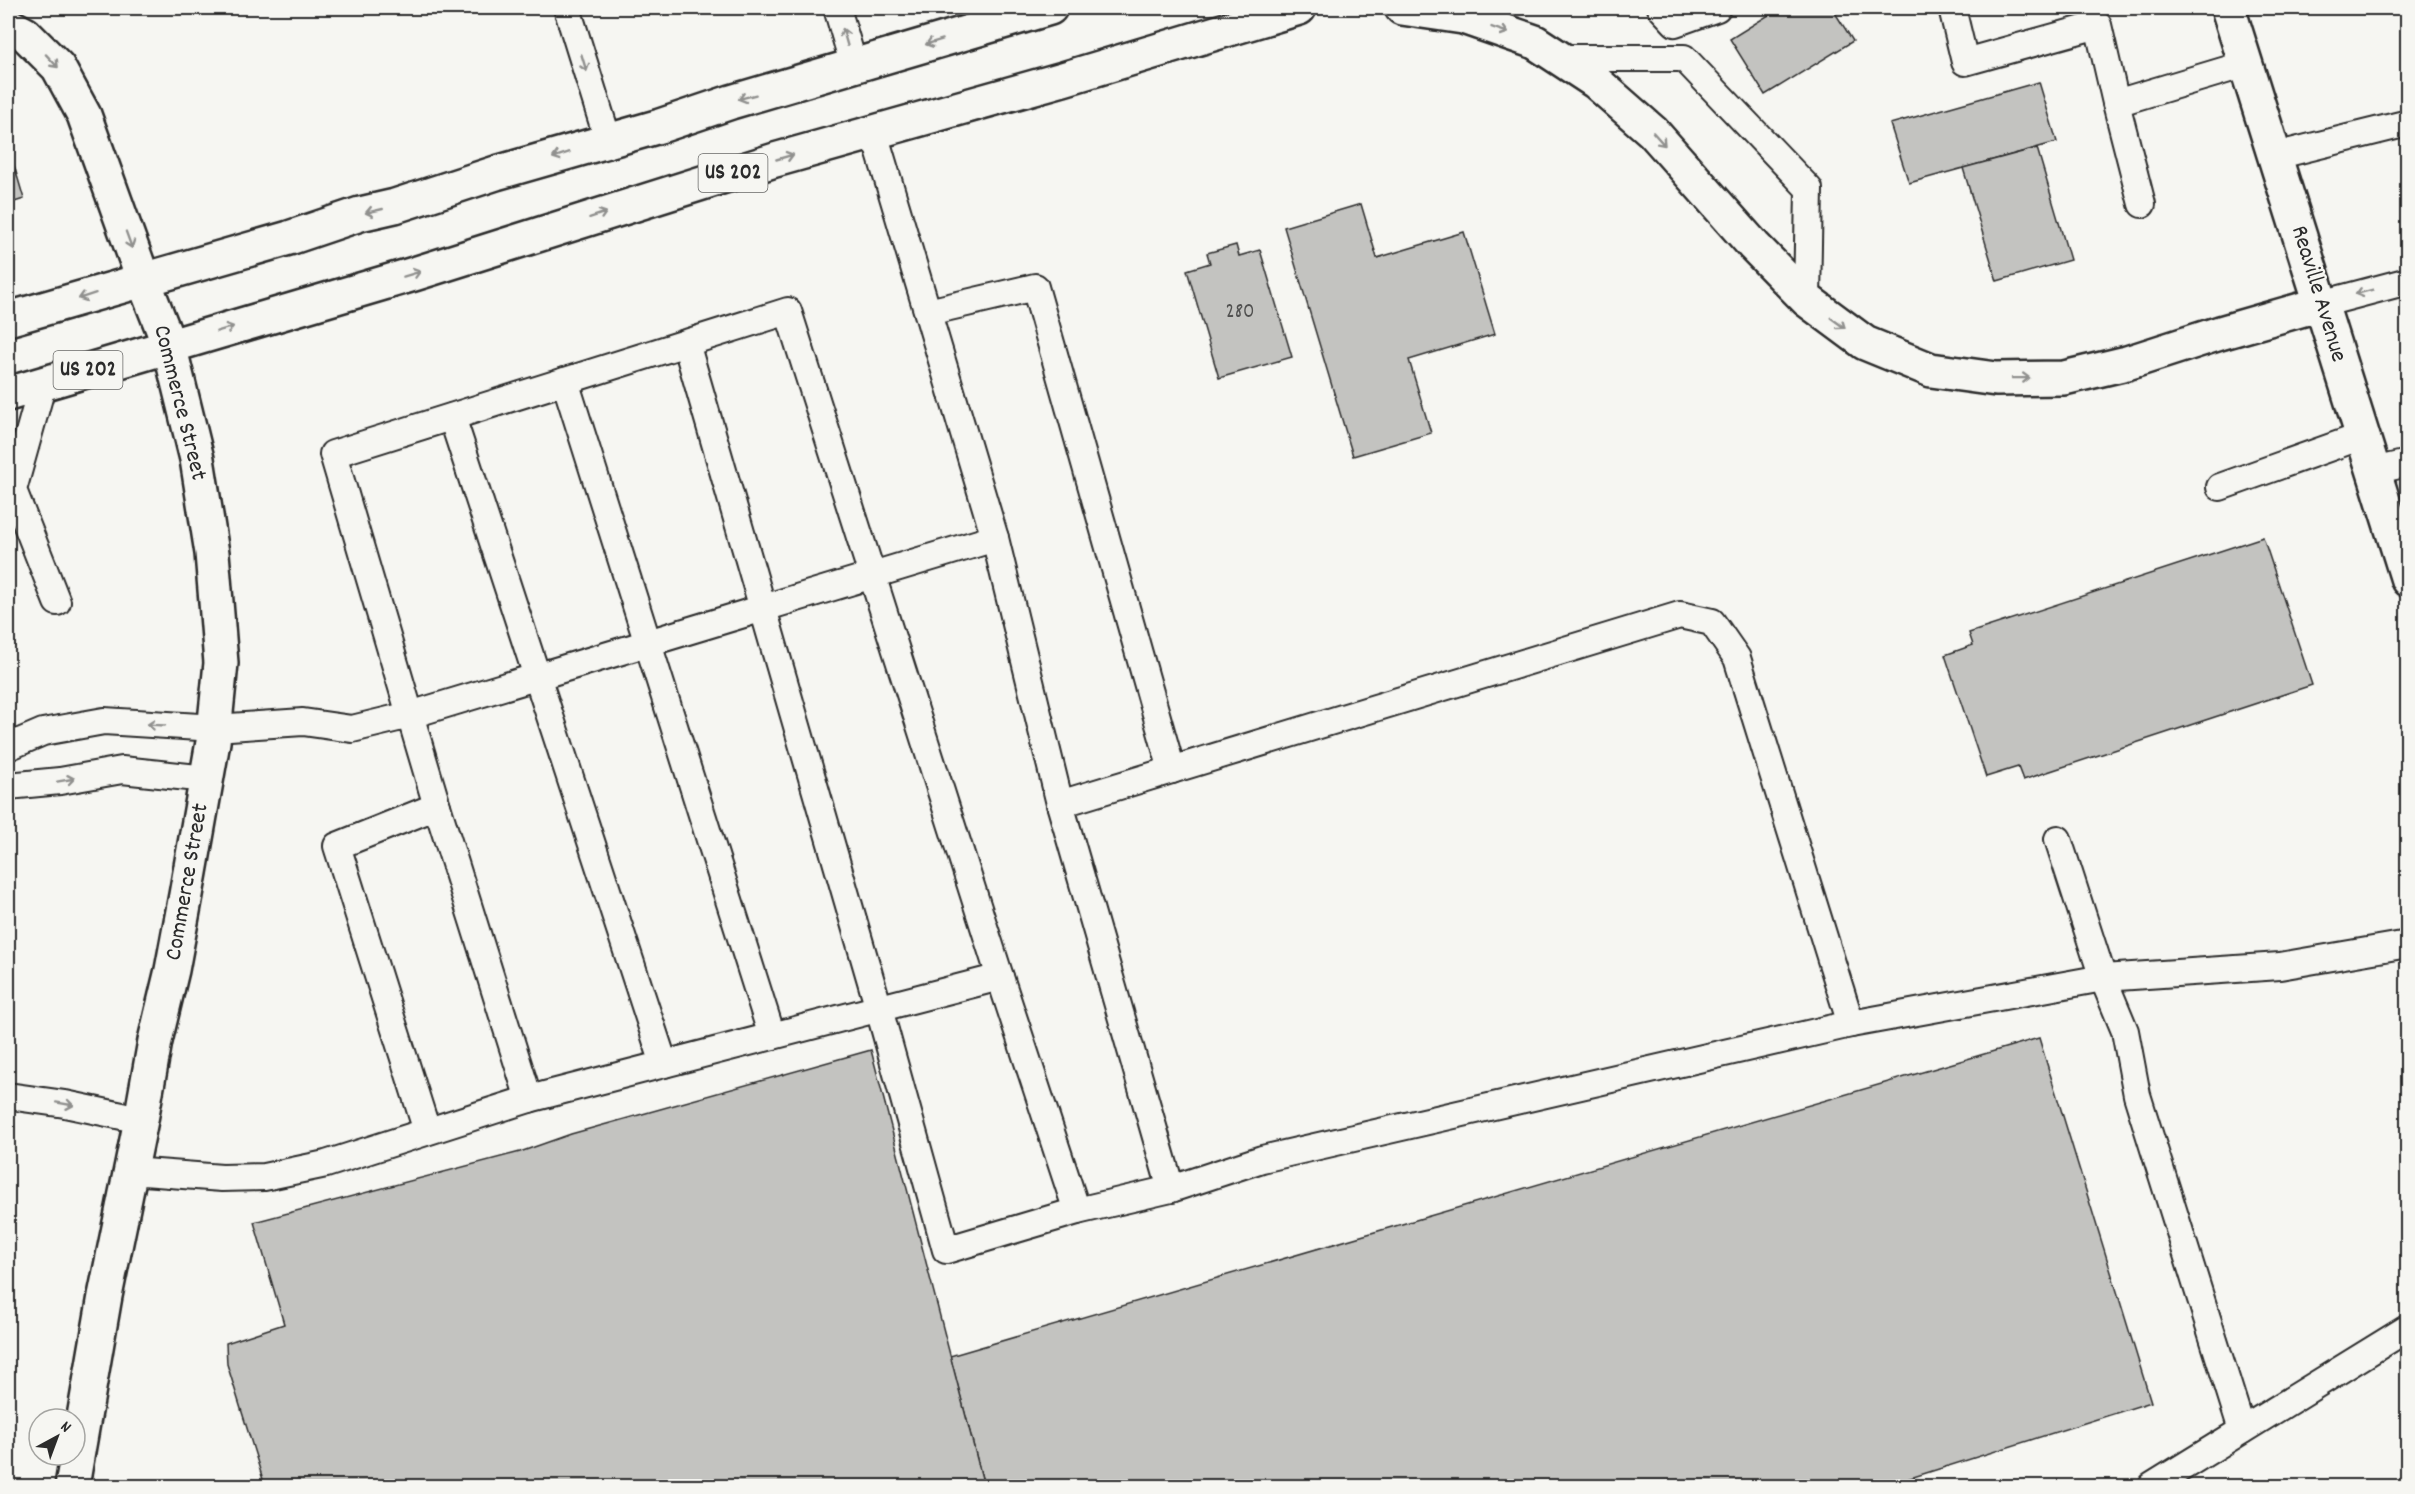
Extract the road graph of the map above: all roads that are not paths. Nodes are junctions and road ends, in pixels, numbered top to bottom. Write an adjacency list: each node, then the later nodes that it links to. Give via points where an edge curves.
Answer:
1 (567, 8): 20 (lane, one-way to 20)
2 (837, 8): 16 (lane, one-way to 2)
3 (1050, 8): 11 (main road)
4 (1299, 8): 19 (main road, US 202)
5 (1402, 8): 13 (main road, one-way to 13, via 1463,17 1535,42)
6 (1717, 8): 9 (lane)
7 (1952, 8): 10 (lane, via 1965,62)
8 (2228, 8): 15 (main road, Reaville Avenue)
9 (1668, 15): 14 (lane)
10 (2096, 16): 17 (lane)
11 (974, 19): 16 (main road, one-way to 16)
12 (8, 25): 23 (main road, Commerce Street, one-way to 23, via 26,34 58,67 84,115)
13 (1559, 58): 14 (lane); 25 (main road, one-way to 25, via 1596,82 1653,132)
14 (1684, 58): 25 (lane, via 1809,189)
15 (2246, 64): 17 (lane); 21 (main road, Reaville Avenue)
16 (854, 66): 20 (main road, one-way to 20)
17 (2116, 103): 22 (lane)
18 (2408, 123): 21 (lane)
19 (874, 133): 27 (lane); 30 (main road, US 202, one-way to 19)
20 (608, 140): 23 (main road, one-way to 23)
21 (2275, 156): 26 (main road, Reaville Avenue)
22 (2142, 204)
23 (143, 279): 28 (main road, one-way to 28); 30 (main road, Commerce Street)
24 (2408, 281): 26 (lane, one-way to 26)
25 (1807, 300): 26 (main road, one-way to 26, via 1865,343 1931,370 1996,379 2064,378 2127,363)
26 (2321, 304): 35 (main road, Reaville Avenue)
27 (928, 312): 39 (lane); 49 (lane, via 1035,287)
28 (8, 319)
29 (686, 343): 31 (lane); 40 (lane, via 788,311); 43 (lane)
30 (169, 345): 32 (main road, US 202); 47 (main road, Commerce Street, via 197,459 212,553 221,663)
31 (565, 381): 34 (lane); 44 (lane)
32 (43, 384): 33 (main road, US 202); 42 (lane, via 13,490)
33 (8, 394)
34 (452, 417): 45 (lane); 46 (lane, via 333,454)
35 (2362, 436): 37 (main road, Reaville Avenue); 38 (lane)
36 (2408, 463): 37 (lane)
37 (2373, 471): 41 (main road, Reaville Avenue)
38 (2220, 487)
39 (995, 538): 40 (lane); 52 (lane)
40 (871, 575): 43 (lane); 56 (lane)
41 (2408, 580)
42 (57, 602)
43 (762, 608): 44 (lane); 58 (lane)
44 (647, 643): 45 (lane); 60 (lane)
45 (536, 676): 46 (lane); 61 (lane)
46 (410, 715): 47 (lane, via 352,729 303,722); 53 (lane)
47 (215, 728): 48 (lane, one-way to 48, via 104,721 44,732); 50 (main road, Commerce Street)
48 (8, 747)
49 (1172, 770): 52 (lane); 59 (lane, via 1680,615 1712,622 1737,658)
50 (207, 779): 51 (lane, one-way to 50, via 122,770); 64 (main road, Commerce Street)
51 (8, 786)
52 (1060, 804): 67 (lane)
53 (437, 806): 63 (lane); 65 (lane, via 337,846)
54 (2058, 839): 57 (lane)
55 (2408, 944): 57 (lane, via 2280,966)
56 (999, 977): 58 (lane); 68 (lane)
57 (2103, 978): 59 (lane); 70 (lane, via 2125,1031 2137,1095)
58 (879, 1009): 60 (lane); 68 (lane, via 946,1250)
59 (1851, 1024): 67 (lane, via 1262,1159)
60 (772, 1036): 61 (lane)
61 (664, 1064): 63 (lane)
62 (8, 1096): 64 (lane, one-way to 64)
63 (529, 1099): 65 (lane)
64 (141, 1120): 66 (main road, Commerce Street)
65 (427, 1131): 66 (lane, via 326,1164 264,1177 222,1178)
66 (131, 1170): 71 (main road, Commerce Street)
67 (1171, 1189): 68 (lane)
68 (1077, 1211)
69 (2408, 1328): 70 (lane)
70 (2242, 1430): 72 (lane)
71 (72, 1486)
72 (2152, 1486)

